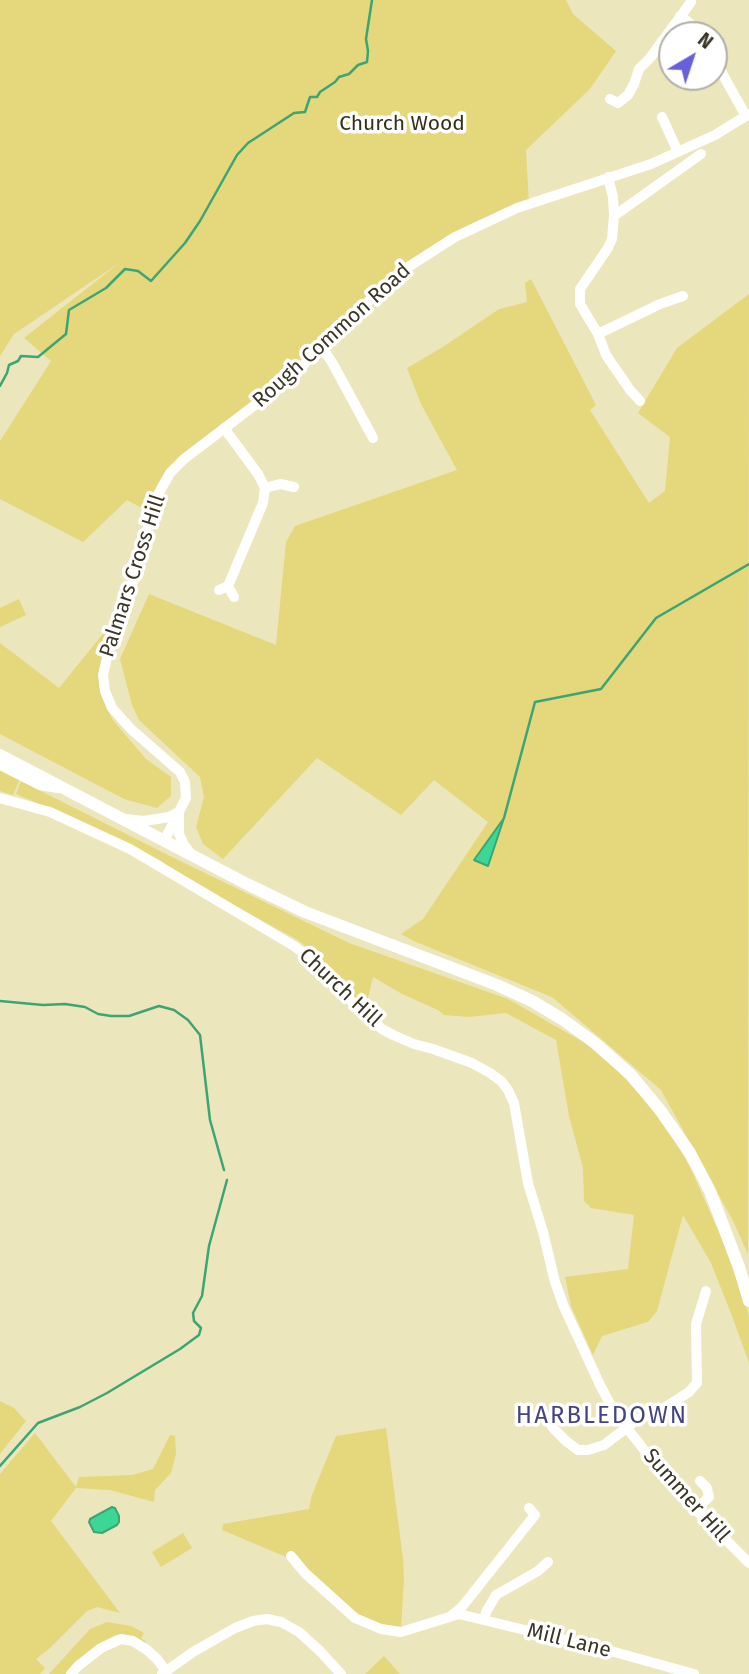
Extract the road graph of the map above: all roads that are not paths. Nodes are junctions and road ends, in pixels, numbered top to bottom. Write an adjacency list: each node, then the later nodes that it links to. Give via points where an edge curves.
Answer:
1 (691, 2): 2 (street)
2 (680, 16): 3 (street); 5 (street, via 639,69 628,94 618,103)
3 (687, 21)
4 (728, 83): 6 (street)
5 (610, 99)
6 (748, 115): 8 (street, Rough Common Road)
7 (662, 117): 8 (street)
8 (676, 153): 10 (street); 11 (street, Rough Common Road)
9 (701, 154): 10 (street)
10 (682, 166): 12 (street)
11 (608, 177): 12 (street); 15 (street, Rough Common Road, via 517,208 455,237 384,286)
12 (614, 216): 14 (street, via 612,239 579,295)
13 (683, 296): 14 (street)
14 (598, 334): 16 (street, via 606,355)
15 (320, 349): 17 (street, Rough Common Road); 18 (street, via 333,363)
16 (640, 401)
17 (224, 428): 20 (street); 26 (street, Palmars Cross Hill, via 184,459 163,483 103,675 112,708 183,776 186,798)
18 (373, 438)
19 (294, 487): 20 (street)
20 (265, 488): 21 (street, via 223,588)
21 (234, 597)
22 (0, 755): 24 (main road)
23 (0, 765): 24 (street, via 40,785)
24 (61, 789): 27 (main road)
25 (0, 798): 33 (street, Church Hill, via 50,812 141,856 294,946 383,1029 472,1063 502,1082 514,1103 528,1183 564,1307 600,1385)
26 (179, 812): 27 (street, via 150,820); 28 (street, Palmars Cross Hill); 29 (street, via 179,834)
27 (120, 818): 28 (main road)
28 (164, 841): 29 (main road)
29 (191, 855): 31 (main road, via 305,912 532,1001 595,1043 631,1075 690,1153 710,1191)
30 (706, 1292): 33 (street, via 696,1324 696,1383 689,1392)
31 (749, 1301)
32 (546, 1416): 33 (street, via 553,1429 578,1450 604,1445)
33 (626, 1427): 36 (street, Summer Hill)
34 (700, 1481): 36 (street, via 709,1496)
35 (529, 1508): 40 (street, Mill Lane, via 534,1515)
36 (695, 1510): 39 (street, Summer Hill)
37 (291, 1556): 40 (street, Mill Lane, via 355,1618 373,1626 401,1632)
38 (548, 1562): 41 (street, via 496,1595)
39 (749, 1563)
40 (451, 1616): 41 (street, Mill Lane)
41 (484, 1620): 45 (street, Mill Lane)
42 (164, 1673): 43 (street, via 235,1628 267,1619 299,1632); 44 (street, via 147,1650 121,1639 102,1648)
43 (339, 1673)
44 (71, 1674)
45 (694, 1674)

